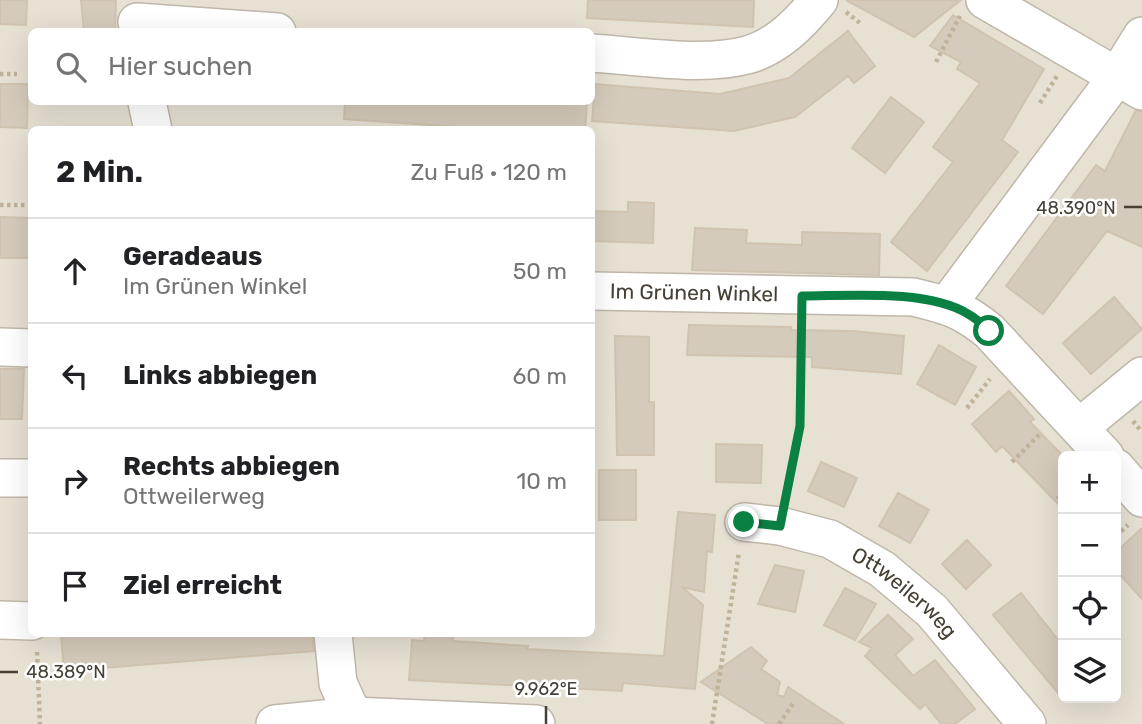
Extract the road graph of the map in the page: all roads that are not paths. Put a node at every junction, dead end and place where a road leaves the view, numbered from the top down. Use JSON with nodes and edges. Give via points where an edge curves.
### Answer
{"nodes":[{"id":1,"x":819,"y":0,"type":"edge"},
{"id":2,"x":974,"y":6,"type":"edge"},
{"id":3,"x":138,"y":18,"type":"edge"},
{"id":4,"x":237,"y":28,"type":"edge"},
{"id":5,"x":1142,"y":36,"type":"edge"},
{"id":6,"x":595,"y":53,"type":"edge"},
{"id":7,"x":1129,"y":85,"type":"edge"},
{"id":8,"x":148,"y":105,"type":"edge"},
{"id":9,"x":152,"y":126,"type":"edge"},
{"id":10,"x":595,"y":291,"type":"edge"},
{"id":11,"x":947,"y":305,"type":"junction"},
{"id":12,"x":0,"y":347,"type":"edge"},
{"id":13,"x":28,"y":348,"type":"edge"},
{"id":14,"x":1142,"y":376,"type":"edge"},
{"id":15,"x":1072,"y":419,"type":"junction"},
{"id":16,"x":1101,"y":451,"type":"edge"},
{"id":17,"x":1121,"y":474,"type":"edge"},
{"id":18,"x":0,"y":478,"type":"edge"},
{"id":19,"x":28,"y":478,"type":"edge"},
{"id":20,"x":1142,"y":498,"type":"edge"},
{"id":21,"x":744,"y":522,"type":"road end"},
{"id":22,"x":0,"y":620,"type":"edge"},
{"id":23,"x":28,"y":632,"type":"edge"},
{"id":24,"x":332,"y":637,"type":"edge"},
{"id":25,"x":353,"y":720,"type":"edge"},
{"id":26,"x":275,"y":724,"type":"edge"},
{"id":27,"x":536,"y":724,"type":"edge"},
{"id":28,"x":1027,"y":724,"type":"edge"}],
"edges":[{"from":1,"to":6,"type":"street","via":[[799,24],[750,55],[715,61]]},
{"from":2,"to":7,"type":"street"},
{"from":3,"to":4,"type":"street"},
{"from":5,"to":7,"type":"street"},
{"from":7,"to":11,"type":"street"},
{"from":8,"to":9,"type":"street"},
{"from":10,"to":11,"type":"street","name":"Im Grünen Winkel","via":[[912,298]]},
{"from":11,"to":15,"type":"street","name":"Im Grünen Winkel","via":[[989,331]]},
{"from":12,"to":13,"type":"street"},
{"from":14,"to":15,"type":"street"},
{"from":15,"to":16,"type":"street","name":"Im Grünen Winkel"},
{"from":17,"to":20,"type":"street"},
{"from":18,"to":19,"type":"street"},
{"from":21,"to":28,"type":"street","name":"Ottweilerweg","via":[[830,539],[882,569],[932,611]]},
{"from":22,"to":23,"type":"street"},
{"from":24,"to":25,"type":"street","via":[[338,683]]},
{"from":25,"to":26,"type":"street"},
{"from":25,"to":27,"type":"street"}]}
